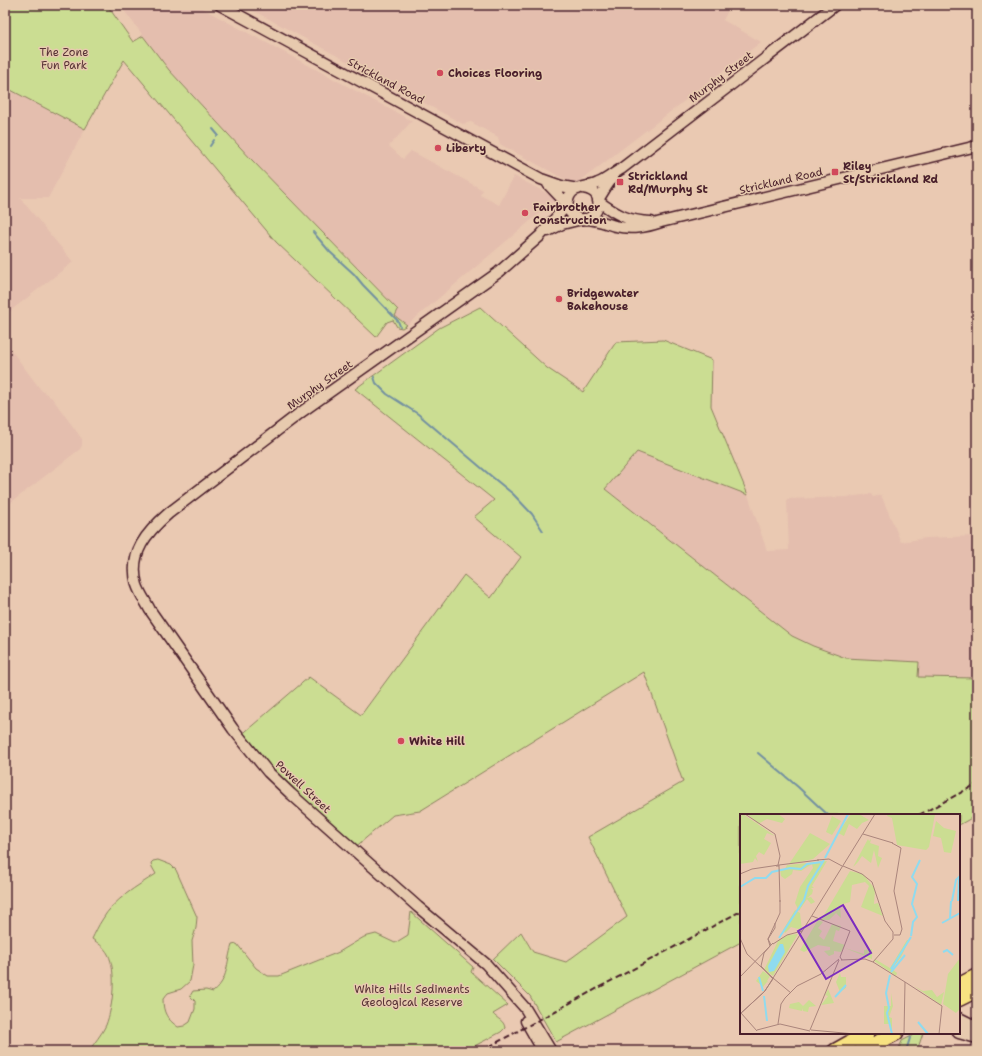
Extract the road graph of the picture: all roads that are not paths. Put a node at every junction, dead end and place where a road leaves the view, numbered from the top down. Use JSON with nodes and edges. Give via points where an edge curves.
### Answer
{"nodes":[{"id":1,"x":220,"y":5,"type":"edge"},
{"id":2,"x":835,"y":5,"type":"edge"},
{"id":3,"x":977,"y":146,"type":"edge"},
{"id":4,"x":622,"y":169,"type":"junction"},
{"id":5,"x":541,"y":179,"type":"junction"},
{"id":6,"x":581,"y":188,"type":"junction"},
{"id":7,"x":598,"y":201,"type":"junction"},
{"id":8,"x":567,"y":204,"type":"junction"},
{"id":9,"x":584,"y":219,"type":"junction"},
{"id":10,"x":661,"y":222,"type":"junction"},
{"id":11,"x":540,"y":236,"type":"junction"},
{"id":12,"x":135,"y":569,"type":"joint"},
{"id":13,"x":977,"y":976,"type":"edge"},
{"id":14,"x":503,"y":983,"type":"junction"},
{"id":15,"x":960,"y":984,"type":"edge"},
{"id":16,"x":977,"y":990,"type":"edge"},
{"id":17,"x":960,"y":998,"type":"edge"},
{"id":18,"x":960,"y":1020,"type":"edge"},
{"id":19,"x":977,"y":1028,"type":"edge"},
{"id":20,"x":960,"y":1032,"type":"edge"},
{"id":21,"x":865,"y":1034,"type":"edge"},
{"id":22,"x":894,"y":1034,"type":"edge"},
{"id":23,"x":977,"y":1037,"type":"edge"},
{"id":24,"x":543,"y":1051,"type":"edge"},
{"id":25,"x":551,"y":1051,"type":"edge"},
{"id":26,"x":835,"y":1051,"type":"edge"},
{"id":27,"x":862,"y":1051,"type":"edge"}],
"edges":[{"from":1,"to":5,"type":"street","name":"Strickland Road"},
{"from":2,"to":4,"type":"street","name":"Murphy Street"},
{"from":3,"to":10,"type":"street","name":"Strickland Road"},
{"from":4,"to":6,"type":"street","name":"Murphy Street","via":[[598,184]]},
{"from":4,"to":7,"type":"street","name":"Murphy Street","via":[[608,184]]},
{"from":5,"to":6,"type":"street","name":"Strickland Road","via":[[564,187]]},
{"from":5,"to":8,"type":"street","name":"Strickland Road"},
{"from":6,"to":7,"type":"street","via":[[593,191]]},
{"from":6,"to":8,"type":"street","via":[[570,194]]},
{"from":7,"to":9,"type":"street","via":[[595,213]]},
{"from":7,"to":10,"type":"street","name":"Strickland Road","via":[[623,217]]},
{"from":8,"to":9,"type":"street","via":[[572,214]]},
{"from":8,"to":11,"type":"street","name":"Murphy Street"},
{"from":9,"to":10,"type":"street","name":"Strickland Road","via":[[630,228],[642,228]]},
{"from":9,"to":11,"type":"street","name":"Murphy Street","via":[[562,224]]},
{"from":11,"to":12,"type":"street","name":"Murphy Street","via":[[488,281],[300,413],[169,513],[144,538]]},
{"from":12,"to":14,"type":"street","name":"Powell Street","via":[[137,584],[150,610],[239,737],[268,772]]},
{"from":13,"to":15,"type":"highway"},
{"from":14,"to":24,"type":"street","name":"Powell Street"},
{"from":14,"to":25,"type":"street","name":"Powell Street","via":[[525,1008]]},
{"from":16,"to":17,"type":"highway"},
{"from":18,"to":19,"type":"main road"},
{"from":20,"to":23,"type":"main road"},
{"from":21,"to":26,"type":"highway"},
{"from":22,"to":27,"type":"highway"}]}
